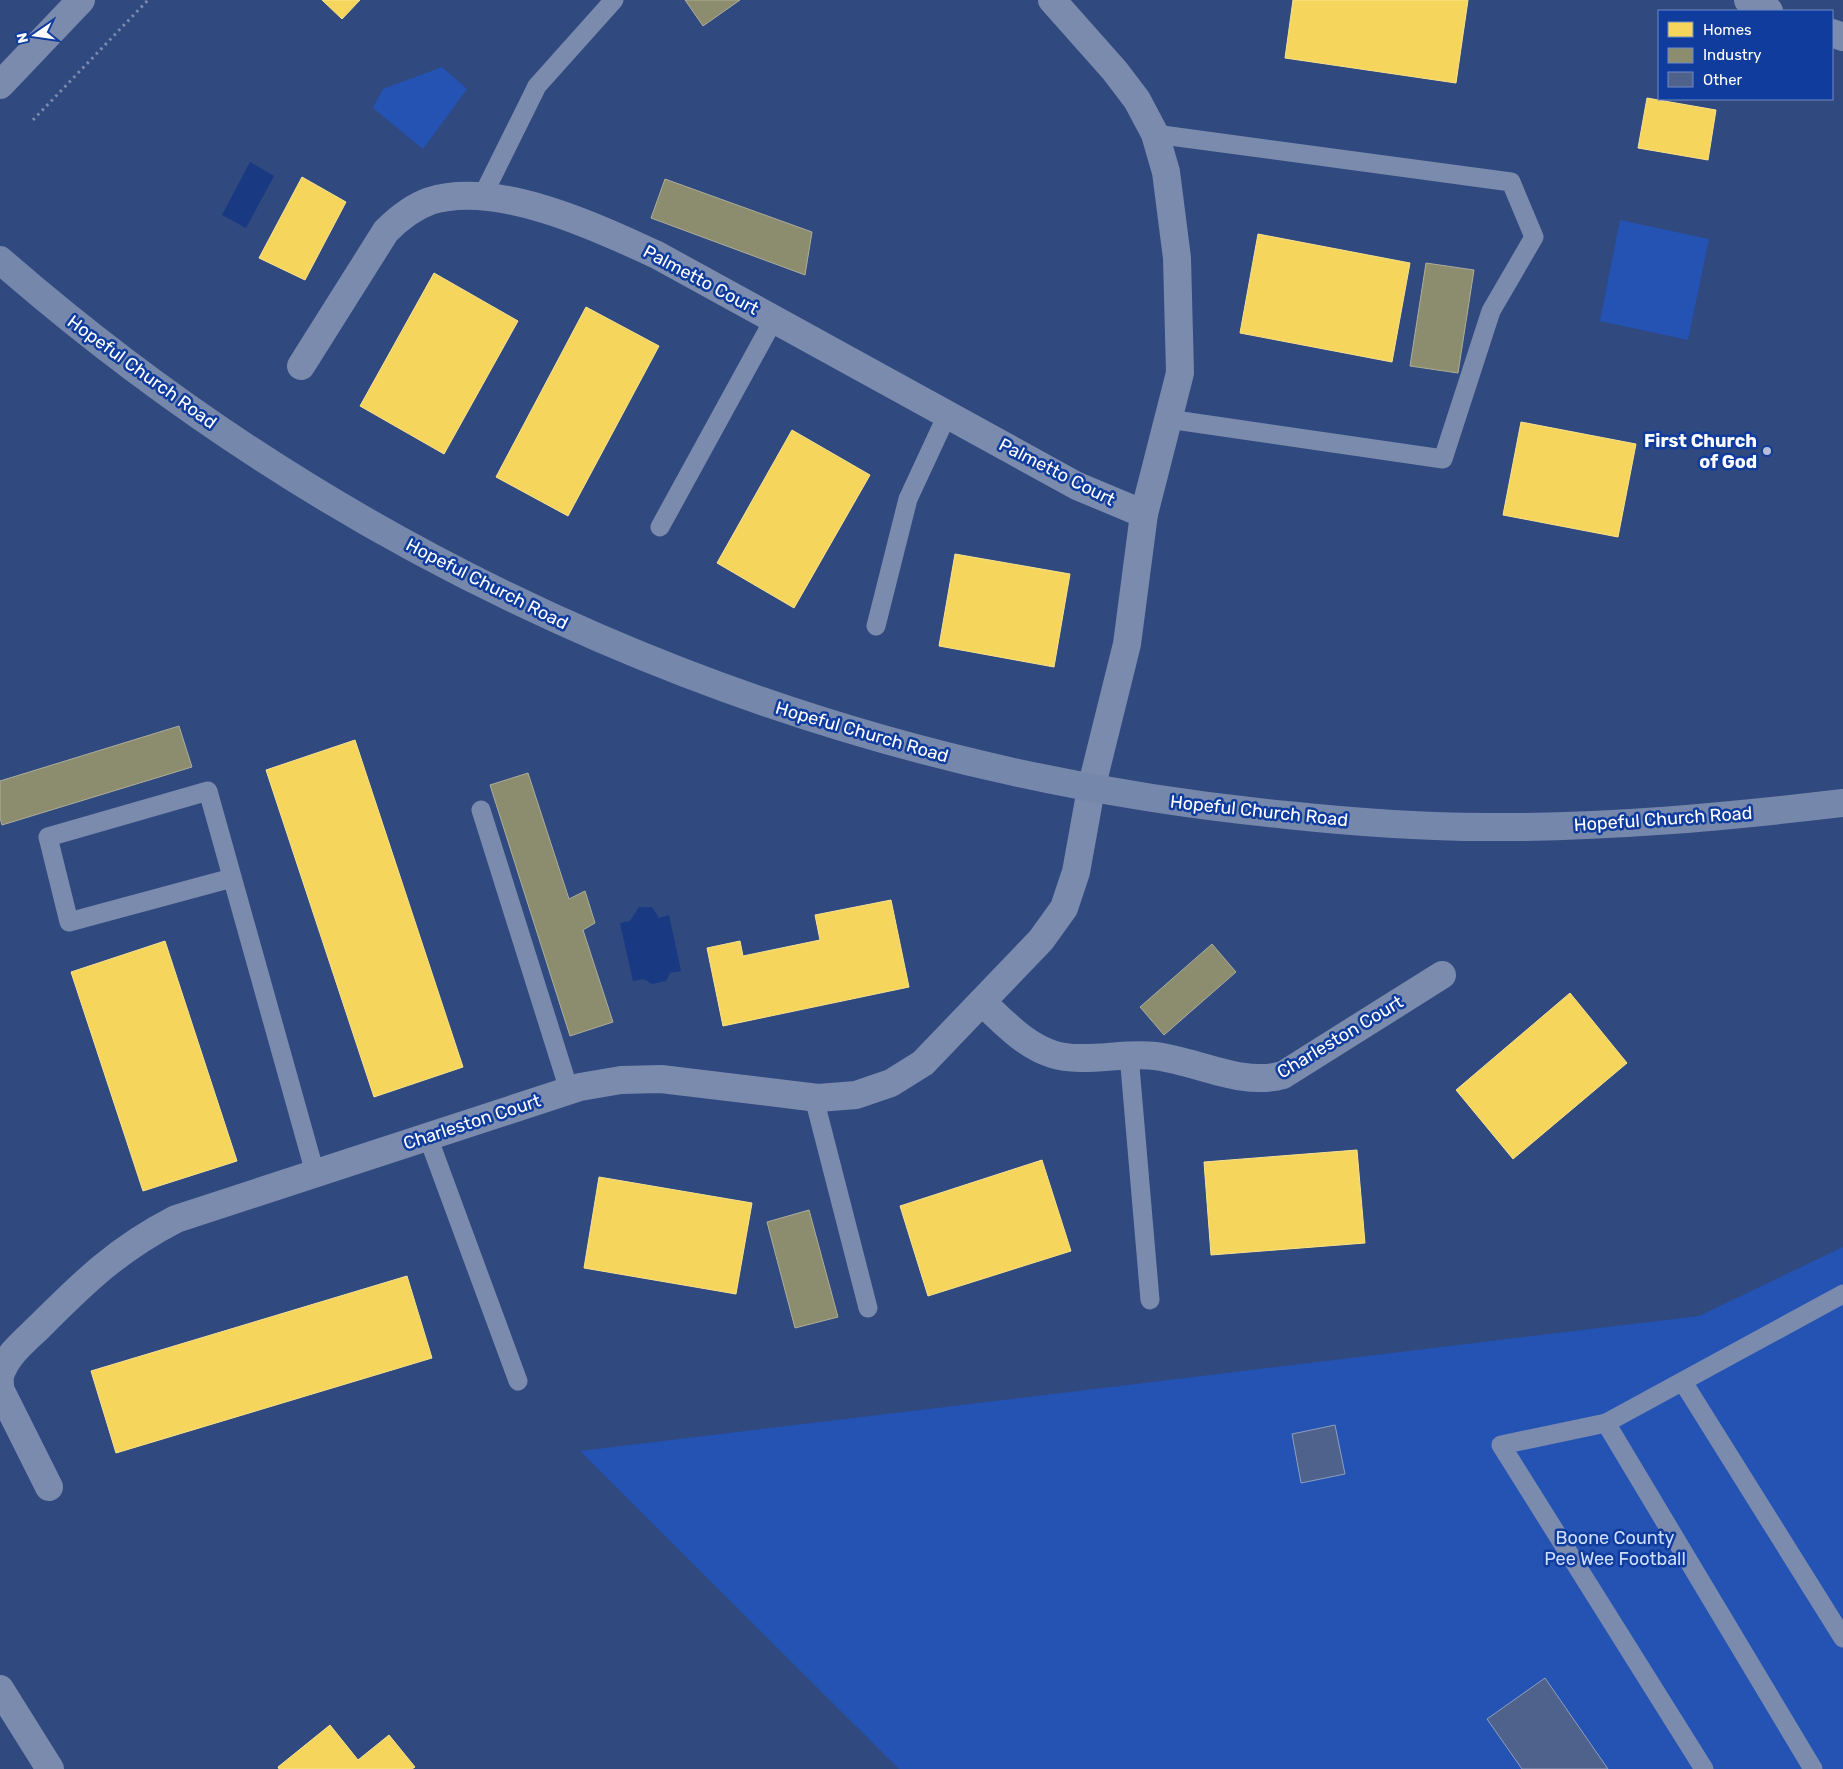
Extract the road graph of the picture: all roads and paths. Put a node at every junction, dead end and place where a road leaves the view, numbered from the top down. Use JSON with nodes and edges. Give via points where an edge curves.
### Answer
{"nodes":[{"id":1,"x":81,"y":0,"type":"edge"},
{"id":2,"x":148,"y":0,"type":"edge"},
{"id":3,"x":614,"y":0,"type":"edge"},
{"id":4,"x":1052,"y":0,"type":"edge"},
{"id":5,"x":1748,"y":0,"type":"edge"},
{"id":6,"x":1767,"y":10,"type":"edge"},
{"id":7,"x":0,"y":85,"type":"edge"},
{"id":8,"x":33,"y":120,"type":"dead end"},
{"id":9,"x":1155,"y":134,"type":"junction"},
{"id":10,"x":482,"y":197,"type":"junction"},
{"id":11,"x":0,"y":260,"type":"edge"},
{"id":12,"x":774,"y":319,"type":"junction"},
{"id":13,"x":301,"y":366,"type":"dead end"},
{"id":14,"x":947,"y":415,"type":"junction"},
{"id":15,"x":1168,"y":419,"type":"junction"},
{"id":16,"x":1144,"y":514,"type":"junction"},
{"id":17,"x":660,"y":527,"type":"dead end"},
{"id":18,"x":876,"y":626,"type":"dead end"},
{"id":19,"x":1091,"y":789,"type":"junction"},
{"id":20,"x":1843,"y":803,"type":"edge"},
{"id":21,"x":481,"y":810,"type":"dead end"},
{"id":22,"x":232,"y":878,"type":"junction"},
{"id":23,"x":1442,"y":975,"type":"dead end"},
{"id":24,"x":982,"y":1002,"type":"junction"},
{"id":25,"x":1129,"y":1054,"type":"junction"},
{"id":26,"x":569,"y":1090,"type":"junction"},
{"id":27,"x":814,"y":1098,"type":"junction"},
{"id":28,"x":428,"y":1137,"type":"junction"},
{"id":29,"x":315,"y":1174,"type":"junction"},
{"id":30,"x":1843,"y":1294,"type":"edge"},
{"id":31,"x":1150,"y":1300,"type":"dead end"},
{"id":32,"x":868,"y":1308,"type":"dead end"},
{"id":33,"x":0,"y":1376,"type":"edge"},
{"id":34,"x":518,"y":1381,"type":"dead end"},
{"id":35,"x":1682,"y":1382,"type":"junction"},
{"id":36,"x":0,"y":1384,"type":"edge"},
{"id":37,"x":1606,"y":1423,"type":"junction"},
{"id":38,"x":49,"y":1488,"type":"dead end"},
{"id":39,"x":1843,"y":1638,"type":"edge"},
{"id":40,"x":0,"y":1689,"type":"edge"},
{"id":41,"x":50,"y":1769,"type":"edge"},
{"id":42,"x":1704,"y":1769,"type":"edge"},
{"id":43,"x":1812,"y":1769,"type":"edge"}],
"edges":[{"from":1,"to":7,"type":"street"},
{"from":2,"to":8,"type":"path"},
{"from":3,"to":10,"type":"lane","via":[[537,86]]},
{"from":4,"to":9,"type":"street","via":[[1132,92]]},
{"from":5,"to":6,"type":"street"},
{"from":9,"to":15,"type":"street","via":[[1166,172],[1177,258],[1180,373]]},
{"from":9,"to":15,"type":"lane","via":[[1511,182],[1534,237],[1491,311],[1443,459]]},
{"from":10,"to":12,"type":"street","name":"Palmetto Court","via":[[509,200],[590,224],[657,254]]},
{"from":10,"to":13,"type":"street","name":"Palmetto Court","via":[[452,196],[430,201],[397,220],[386,231]]},
{"from":11,"to":19,"type":"main road","name":"Hopeful Church Road","via":[[49,303],[175,400],[308,488],[456,571],[592,636],[665,667],[778,708],[931,754]]},
{"from":12,"to":14,"type":"street","name":"Palmetto Court"},
{"from":12,"to":17,"type":"lane"},
{"from":14,"to":16,"type":"street","name":"Palmetto Court","via":[[1077,486]]},
{"from":14,"to":18,"type":"lane","via":[[908,499]]},
{"from":15,"to":16,"type":"street"},
{"from":16,"to":19,"type":"street","via":[[1126,644]]},
{"from":19,"to":20,"type":"main road","name":"Hopeful Church Road","via":[[1224,809],[1364,823],[1484,827],[1604,825],[1723,817]]},
{"from":19,"to":24,"type":"street","name":"Charleston Court","via":[[1076,872],[1064,908],[1041,940]]},
{"from":21,"to":26,"type":"lane"},
{"from":22,"to":22,"type":"lane","via":[[208,791],[48,837],[69,922]]},
{"from":22,"to":29,"type":"lane"},
{"from":23,"to":25,"type":"street","name":"Charleston Court","via":[[1283,1075],[1252,1078],[1157,1056]]},
{"from":24,"to":25,"type":"street","name":"Charleston Court","via":[[1023,1040],[1053,1054],[1076,1058]]},
{"from":24,"to":27,"type":"street","name":"Charleston Court","via":[[923,1063],[891,1083],[856,1095]]},
{"from":25,"to":31,"type":"lane"},
{"from":26,"to":27,"type":"street","name":"Charleston Court","via":[[620,1080],[661,1079]]},
{"from":26,"to":28,"type":"street","name":"Charleston Court"},
{"from":27,"to":32,"type":"lane"},
{"from":28,"to":29,"type":"street","name":"Charleston Court"},
{"from":28,"to":34,"type":"lane"},
{"from":29,"to":33,"type":"street","name":"Charleston Court","via":[[176,1219],[142,1237],[110,1259],[80,1286],[10,1356]]},
{"from":30,"to":35,"type":"lane"},
{"from":35,"to":37,"type":"lane"},
{"from":35,"to":39,"type":"lane"},
{"from":36,"to":38,"type":"street"},
{"from":37,"to":42,"type":"lane","via":[[1501,1445]]},
{"from":37,"to":43,"type":"lane"},
{"from":40,"to":41,"type":"street"}]}
